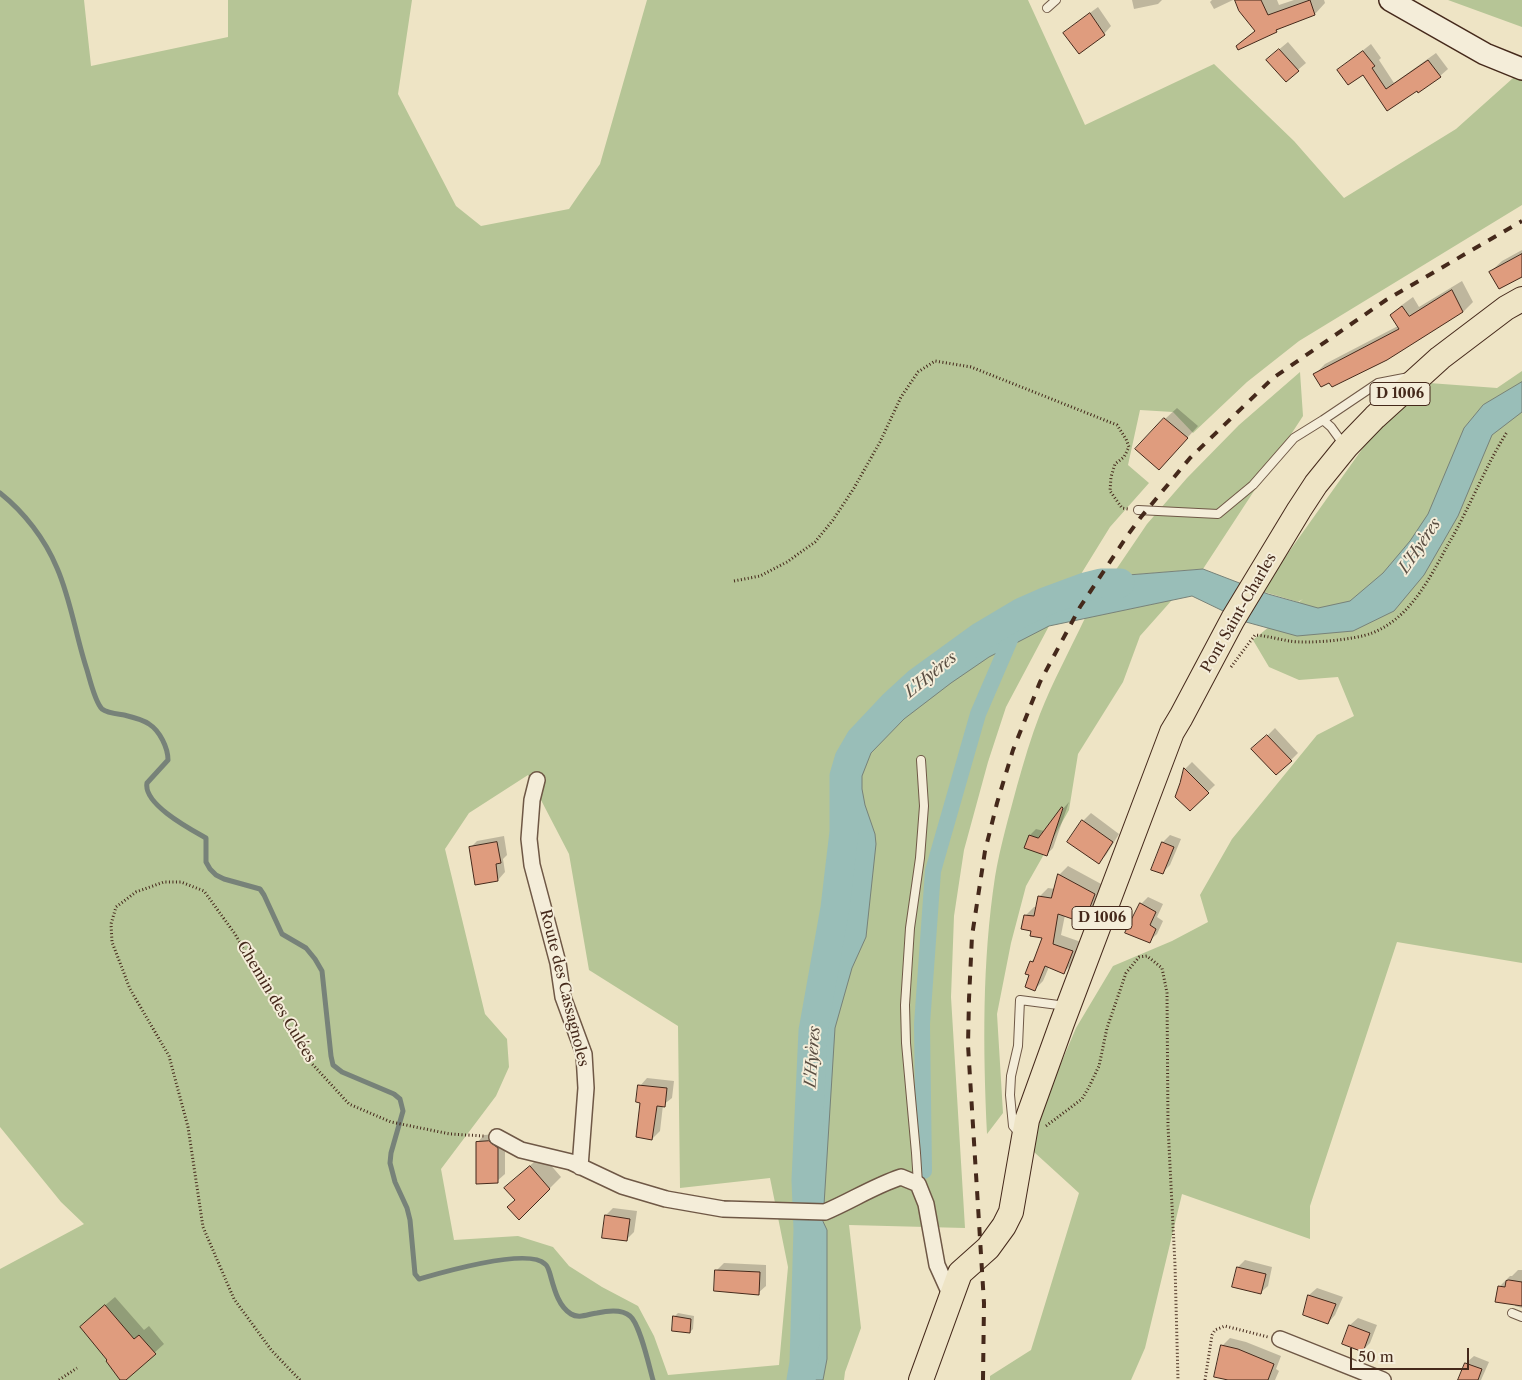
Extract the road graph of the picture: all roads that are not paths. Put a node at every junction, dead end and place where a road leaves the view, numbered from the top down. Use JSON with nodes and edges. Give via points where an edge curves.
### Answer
{"nodes":[{"id":1,"x":1056,"y":0,"type":"edge"},
{"id":2,"x":1390,"y":0,"type":"edge"},
{"id":3,"x":1047,"y":8,"type":"dead end"},
{"id":4,"x":1522,"y":69,"type":"edge"},
{"id":5,"x":1522,"y":299,"type":"edge"},
{"id":6,"x":1422,"y":374,"type":"junction"},
{"id":7,"x":1323,"y":420,"type":"junction"},
{"id":8,"x":1346,"y":446,"type":"junction"},
{"id":9,"x":1138,"y":510,"type":"road end"},
{"id":10,"x":921,"y":760,"type":"dead end"},
{"id":11,"x":537,"y":780,"type":"dead end"},
{"id":12,"x":1068,"y":1007,"type":"junction"},
{"id":13,"x":1026,"y":1130,"type":"junction"},
{"id":14,"x":497,"y":1137,"type":"road end"},
{"id":15,"x":580,"y":1167,"type":"junction"},
{"id":16,"x":918,"y":1184,"type":"junction"},
{"id":17,"x":951,"y":1296,"type":"junction"},
{"id":18,"x":1512,"y":1313,"type":"dead end"},
{"id":19,"x":1522,"y":1318,"type":"edge"},
{"id":20,"x":1280,"y":1339,"type":"road end"},
{"id":21,"x":922,"y":1380,"type":"edge"},
{"id":22,"x":1383,"y":1380,"type":"edge"}],
"edges":[{"from":1,"to":3,"type":"lane"},
{"from":2,"to":4,"type":"street","via":[[1485,54]]},
{"from":5,"to":6,"type":"main road","number":"D 1006","via":[[1472,332]]},
{"from":6,"to":7,"type":"lane","via":[[1378,383]]},
{"from":6,"to":8,"type":"main road","number":"D 1006"},
{"from":7,"to":8,"type":"lane"},
{"from":7,"to":9,"type":"lane","via":[[1294,438],[1253,484],[1218,514]]},
{"from":8,"to":12,"type":"main road","name":"Pont Saint-Charles","number":"D 1006","via":[[1299,510],[1233,619],[1172,732]]},
{"from":10,"to":16,"type":"lane","via":[[924,806],[905,1006]]},
{"from":11,"to":15,"type":"street","name":"Route des Cassagnoles","via":[[529,839],[532,865],[558,963],[563,997],[584,1054],[586,1088]]},
{"from":12,"to":13,"type":"main road","number":"D 1006"},
{"from":12,"to":13,"type":"lane","via":[[1020,1000],[1018,1046],[1010,1094],[1012,1126]]},
{"from":13,"to":17,"type":"main road","number":"D 1006","via":[[1011,1212],[988,1248],[960,1273]]},
{"from":14,"to":15,"type":"street","via":[[520,1150]]},
{"from":15,"to":16,"type":"street","via":[[622,1186],[722,1210],[825,1212],[879,1184],[901,1177]]},
{"from":16,"to":17,"type":"street","via":[[926,1204],[937,1265]]},
{"from":17,"to":21,"type":"main road","number":"D 1006"},
{"from":18,"to":19,"type":"lane"},
{"from":20,"to":22,"type":"street"}]}
